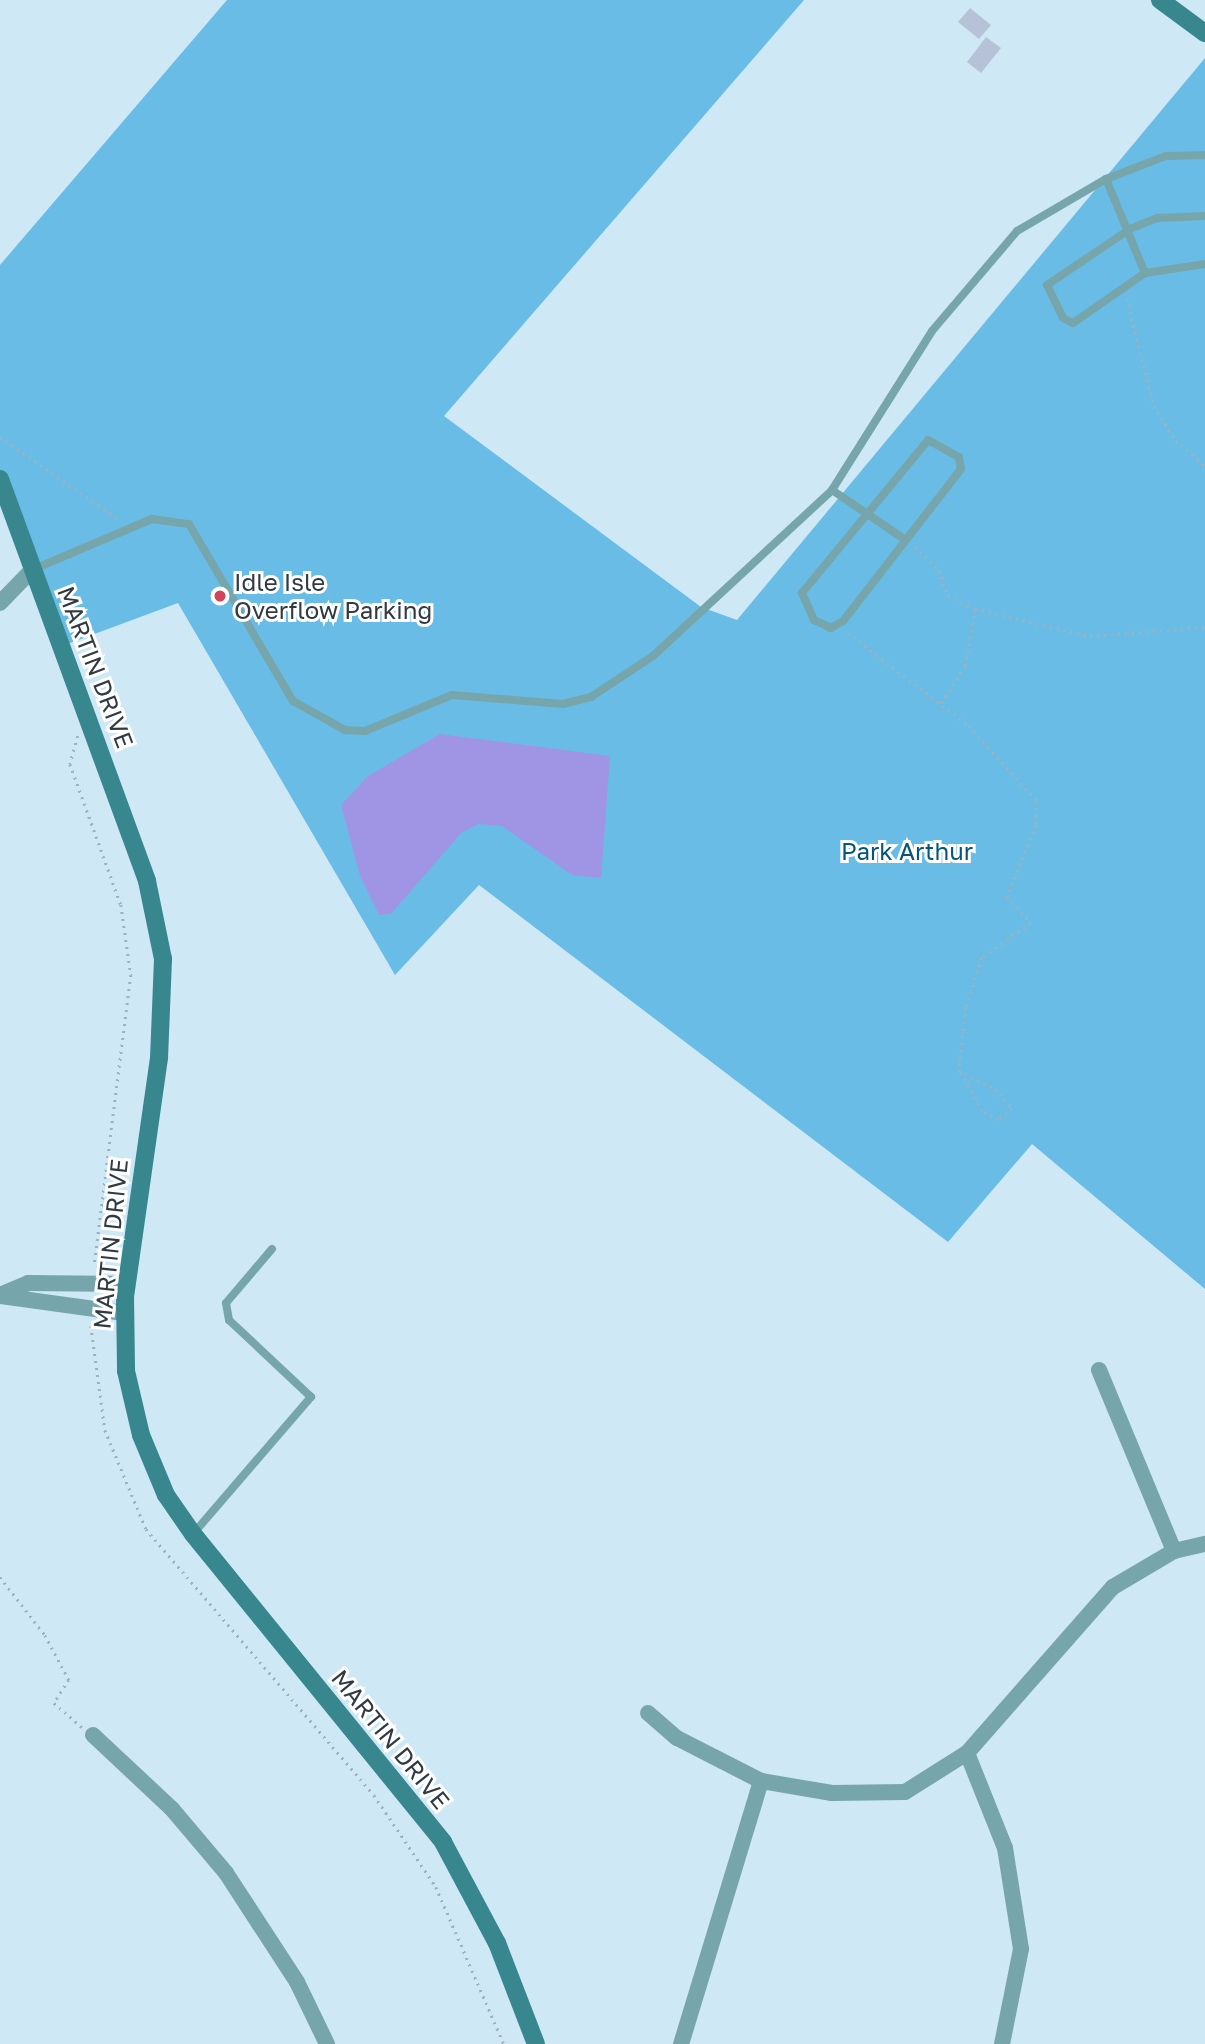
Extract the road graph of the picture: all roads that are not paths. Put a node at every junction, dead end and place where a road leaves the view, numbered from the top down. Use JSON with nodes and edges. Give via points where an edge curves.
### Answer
{"nodes":[{"id":1,"x":1160,"y":0,"type":"edge"},
{"id":2,"x":1205,"y":33,"type":"edge"},
{"id":3,"x":1205,"y":155,"type":"edge"},
{"id":4,"x":1106,"y":179,"type":"junction"},
{"id":5,"x":1205,"y":216,"type":"edge"},
{"id":6,"x":1130,"y":229,"type":"junction"},
{"id":7,"x":1205,"y":264,"type":"edge"},
{"id":8,"x":1145,"y":273,"type":"junction"},
{"id":9,"x":0,"y":479,"type":"edge"},
{"id":10,"x":832,"y":490,"type":"junction"},
{"id":11,"x":868,"y":511,"type":"junction"},
{"id":12,"x":904,"y":539,"type":"junction"},
{"id":13,"x":33,"y":569,"type":"junction"},
{"id":14,"x":0,"y":603,"type":"edge"},
{"id":15,"x":272,"y":1249,"type":"dead end"},
{"id":16,"x":126,"y":1284,"type":"junction"},
{"id":17,"x":0,"y":1296,"type":"edge"},
{"id":18,"x":124,"y":1313,"type":"junction"},
{"id":19,"x":1099,"y":1370,"type":"dead end"},
{"id":20,"x":192,"y":1534,"type":"junction"},
{"id":21,"x":1205,"y":1544,"type":"edge"},
{"id":22,"x":1174,"y":1551,"type":"junction"},
{"id":23,"x":648,"y":1713,"type":"dead end"},
{"id":24,"x":93,"y":1735,"type":"road end"},
{"id":25,"x":967,"y":1753,"type":"junction"},
{"id":26,"x":761,"y":1781,"type":"junction"},
{"id":27,"x":327,"y":2044,"type":"edge"},
{"id":28,"x":536,"y":2044,"type":"edge"},
{"id":29,"x":681,"y":2044,"type":"edge"},
{"id":30,"x":1002,"y":2044,"type":"edge"}],
"edges":[{"from":1,"to":2,"type":"street"},
{"from":3,"to":4,"type":"lane","via":[[1166,156]]},
{"from":4,"to":6,"type":"lane"},
{"from":4,"to":10,"type":"lane","via":[[1017,231],[972,278]]},
{"from":5,"to":6,"type":"lane","via":[[1157,218]]},
{"from":6,"to":8,"type":"lane"},
{"from":6,"to":8,"type":"lane","via":[[1047,285],[1063,318],[1073,323]]},
{"from":7,"to":8,"type":"lane"},
{"from":9,"to":13,"type":"street","name":"MARTIN DRIVE"},
{"from":10,"to":11,"type":"lane"},
{"from":10,"to":13,"type":"lane","via":[[653,656],[591,697],[563,704],[452,695],[366,731],[345,730],[301,712],[189,524],[168,517],[128,527]]},
{"from":11,"to":12,"type":"lane"},
{"from":11,"to":12,"type":"lane","via":[[928,440],[950,449],[961,469]]},
{"from":11,"to":12,"type":"lane","via":[[802,593],[814,620],[831,628],[843,621]]},
{"from":13,"to":14,"type":"street"},
{"from":13,"to":16,"type":"street","name":"MARTIN DRIVE","via":[[147,881],[163,959],[159,1058]]},
{"from":15,"to":20,"type":"lane","via":[[226,1303],[229,1320],[311,1397]]},
{"from":16,"to":17,"type":"street","via":[[27,1283]]},
{"from":16,"to":18,"type":"street","name":"MARTIN DRIVE"},
{"from":17,"to":18,"type":"street"},
{"from":18,"to":20,"type":"street","name":"MARTIN DRIVE","via":[[126,1371],[141,1435],[166,1495]]},
{"from":19,"to":22,"type":"street"},
{"from":20,"to":28,"type":"street","name":"MARTIN DRIVE","via":[[443,1842],[497,1943]]},
{"from":21,"to":22,"type":"street"},
{"from":22,"to":25,"type":"street","via":[[1113,1587],[1054,1647]]},
{"from":23,"to":26,"type":"street","via":[[677,1738]]},
{"from":24,"to":27,"type":"street","via":[[172,1809],[226,1873],[296,1982]]},
{"from":25,"to":26,"type":"street","via":[[905,1792],[832,1793]]},
{"from":25,"to":30,"type":"street","via":[[1005,1847],[1021,1949]]},
{"from":26,"to":29,"type":"street"}]}
